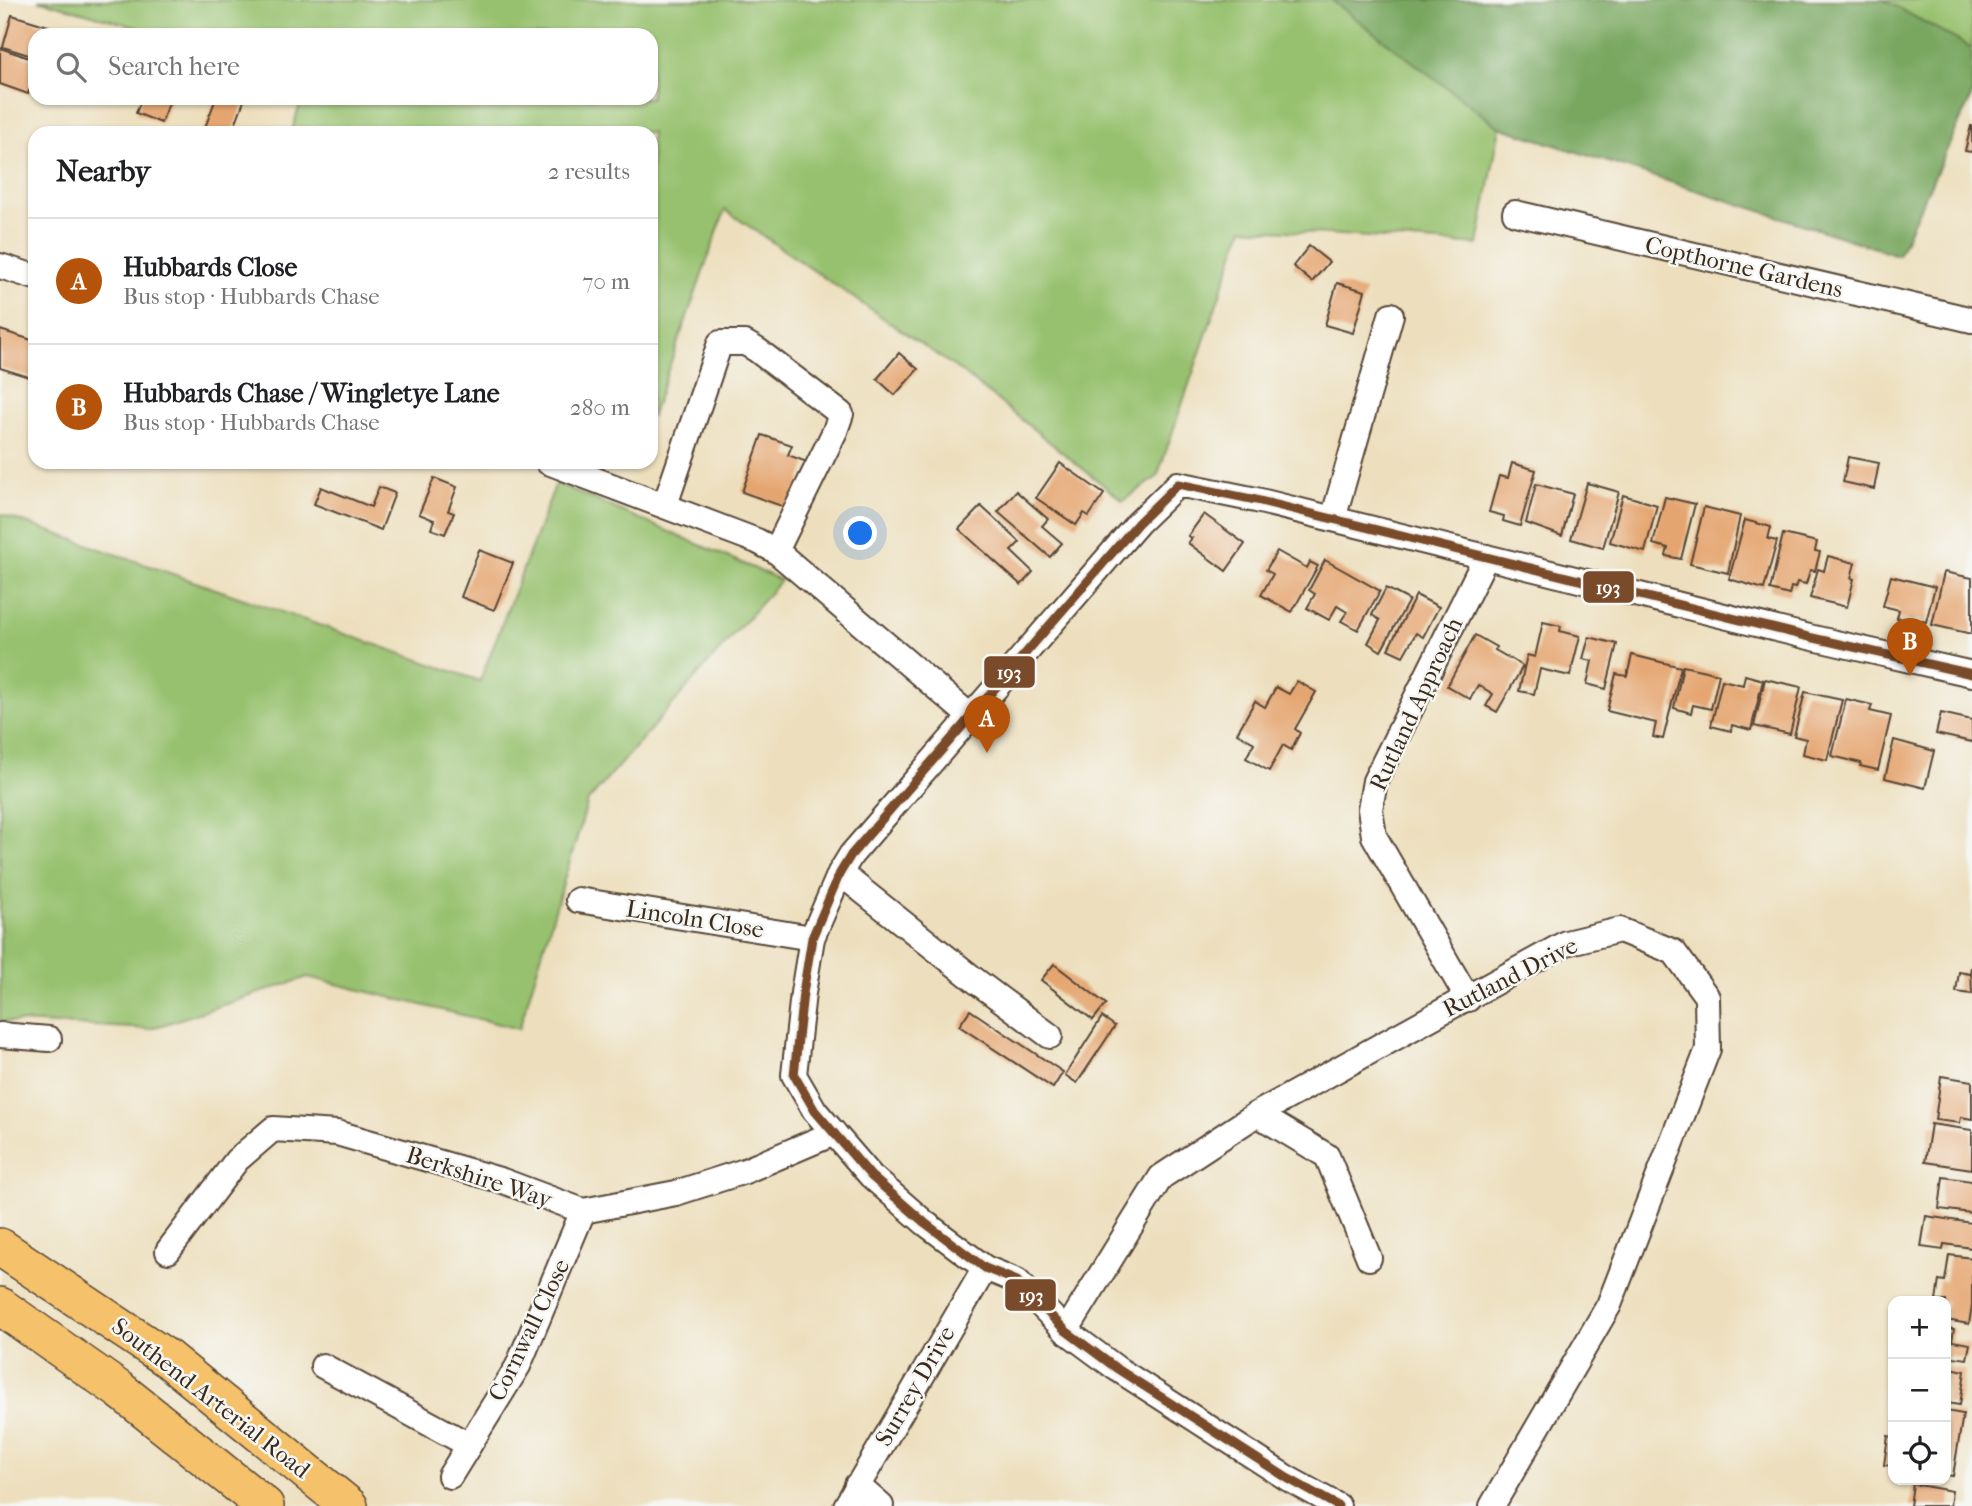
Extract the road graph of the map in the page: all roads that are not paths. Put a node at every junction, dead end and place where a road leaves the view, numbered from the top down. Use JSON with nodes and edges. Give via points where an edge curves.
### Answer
{"nodes":[{"id":1,"x":1515,"y":213,"type":"dead end"},
{"id":2,"x":0,"y":266,"type":"edge"},
{"id":3,"x":28,"y":275,"type":"edge"},
{"id":4,"x":1391,"y":315,"type":"dead end"},
{"id":5,"x":1972,"y":320,"type":"edge"},
{"id":6,"x":567,"y":469,"type":"edge"},
{"id":7,"x":665,"y":505,"type":"junction"},
{"id":8,"x":1334,"y":519,"type":"junction"},
{"id":9,"x":766,"y":546,"type":"junction"},
{"id":10,"x":1486,"y":557,"type":"junction"},
{"id":11,"x":1972,"y":674,"type":"edge"},
{"id":12,"x":971,"y":718,"type":"junction"},
{"id":13,"x":840,"y":873,"type":"junction"},
{"id":14,"x":578,"y":900,"type":"dead end"},
{"id":15,"x":812,"y":938,"type":"junction"},
{"id":16,"x":1468,"y":999,"type":"junction"},
{"id":17,"x":0,"y":1035,"type":"edge"},
{"id":18,"x":1050,"y":1036,"type":"dead end"},
{"id":19,"x":49,"y":1039,"type":"dead end"},
{"id":20,"x":1257,"y":1114,"type":"junction"},
{"id":21,"x":834,"y":1133,"type":"junction"},
{"id":22,"x":583,"y":1211,"type":"junction"},
{"id":23,"x":0,"y":1247,"type":"edge"},
{"id":24,"x":168,"y":1251,"type":"dead end"},
{"id":25,"x":1369,"y":1258,"type":"dead end"},
{"id":26,"x":985,"y":1268,"type":"junction"},
{"id":27,"x":0,"y":1306,"type":"edge"},
{"id":28,"x":1066,"y":1331,"type":"junction"},
{"id":29,"x":323,"y":1367,"type":"dead end"},
{"id":30,"x":469,"y":1445,"type":"junction"},
{"id":31,"x":450,"y":1476,"type":"dead end"},
{"id":32,"x":851,"y":1496,"type":"edge"},
{"id":33,"x":265,"y":1506,"type":"edge"},
{"id":34,"x":349,"y":1506,"type":"edge"},
{"id":35,"x":881,"y":1506,"type":"edge"},
{"id":36,"x":1339,"y":1506,"type":"edge"},
{"id":37,"x":1492,"y":1506,"type":"edge"}],
"edges":[{"from":1,"to":5,"type":"street","name":"Copthorne Gardens"},
{"from":2,"to":3,"type":"street"},
{"from":4,"to":8,"type":"street"},
{"from":6,"to":7,"type":"street"},
{"from":7,"to":9,"type":"street"},
{"from":7,"to":9,"type":"street","via":[[720,343],[745,343],[841,414]]},
{"from":8,"to":10,"type":"street"},
{"from":8,"to":12,"type":"street","via":[[1178,484],[1138,523]]},
{"from":9,"to":12,"type":"street"},
{"from":10,"to":11,"type":"street"},
{"from":10,"to":16,"type":"street","name":"Rutland Approach","via":[[1375,781],[1370,809],[1374,836]]},
{"from":12,"to":13,"type":"street","via":[[888,810]]},
{"from":13,"to":15,"type":"street"},
{"from":13,"to":18,"type":"street"},
{"from":14,"to":15,"type":"street","name":"Lincoln Close"},
{"from":15,"to":21,"type":"street","via":[[794,1075]]},
{"from":16,"to":20,"type":"street","name":"Rutland Drive"},
{"from":16,"to":37,"type":"street","name":"Rutland Drive","via":[[1566,943],[1620,930],[1674,952],[1707,997],[1708,1049],[1609,1305]]},
{"from":17,"to":19,"type":"street"},
{"from":20,"to":25,"type":"street","via":[[1327,1156]]},
{"from":20,"to":28,"type":"street","name":"Rutland Drive","via":[[1161,1177]]},
{"from":21,"to":22,"type":"street","name":"Berkshire Way","via":[[745,1171],[676,1193]]},
{"from":21,"to":26,"type":"street","via":[[871,1176]]},
{"from":22,"to":24,"type":"street","name":"Berkshire Way","via":[[503,1181],[337,1133],[273,1129],[237,1160]]},
{"from":22,"to":30,"type":"street","name":"Cornwall Close","via":[[517,1366]]},
{"from":23,"to":34,"type":"highway","name":"Southend Arterial Road","via":[[168,1359]]},
{"from":26,"to":28,"type":"street","via":[[1017,1281]]},
{"from":26,"to":32,"type":"street","name":"Surrey Drive"},
{"from":27,"to":33,"type":"highway","name":"Southend Arterial Road","via":[[121,1391]]},
{"from":28,"to":36,"type":"street","via":[[1287,1478]]},
{"from":29,"to":30,"type":"street"},
{"from":30,"to":31,"type":"street","name":"Cornwall Close"},
{"from":32,"to":35,"type":"street"}]}
